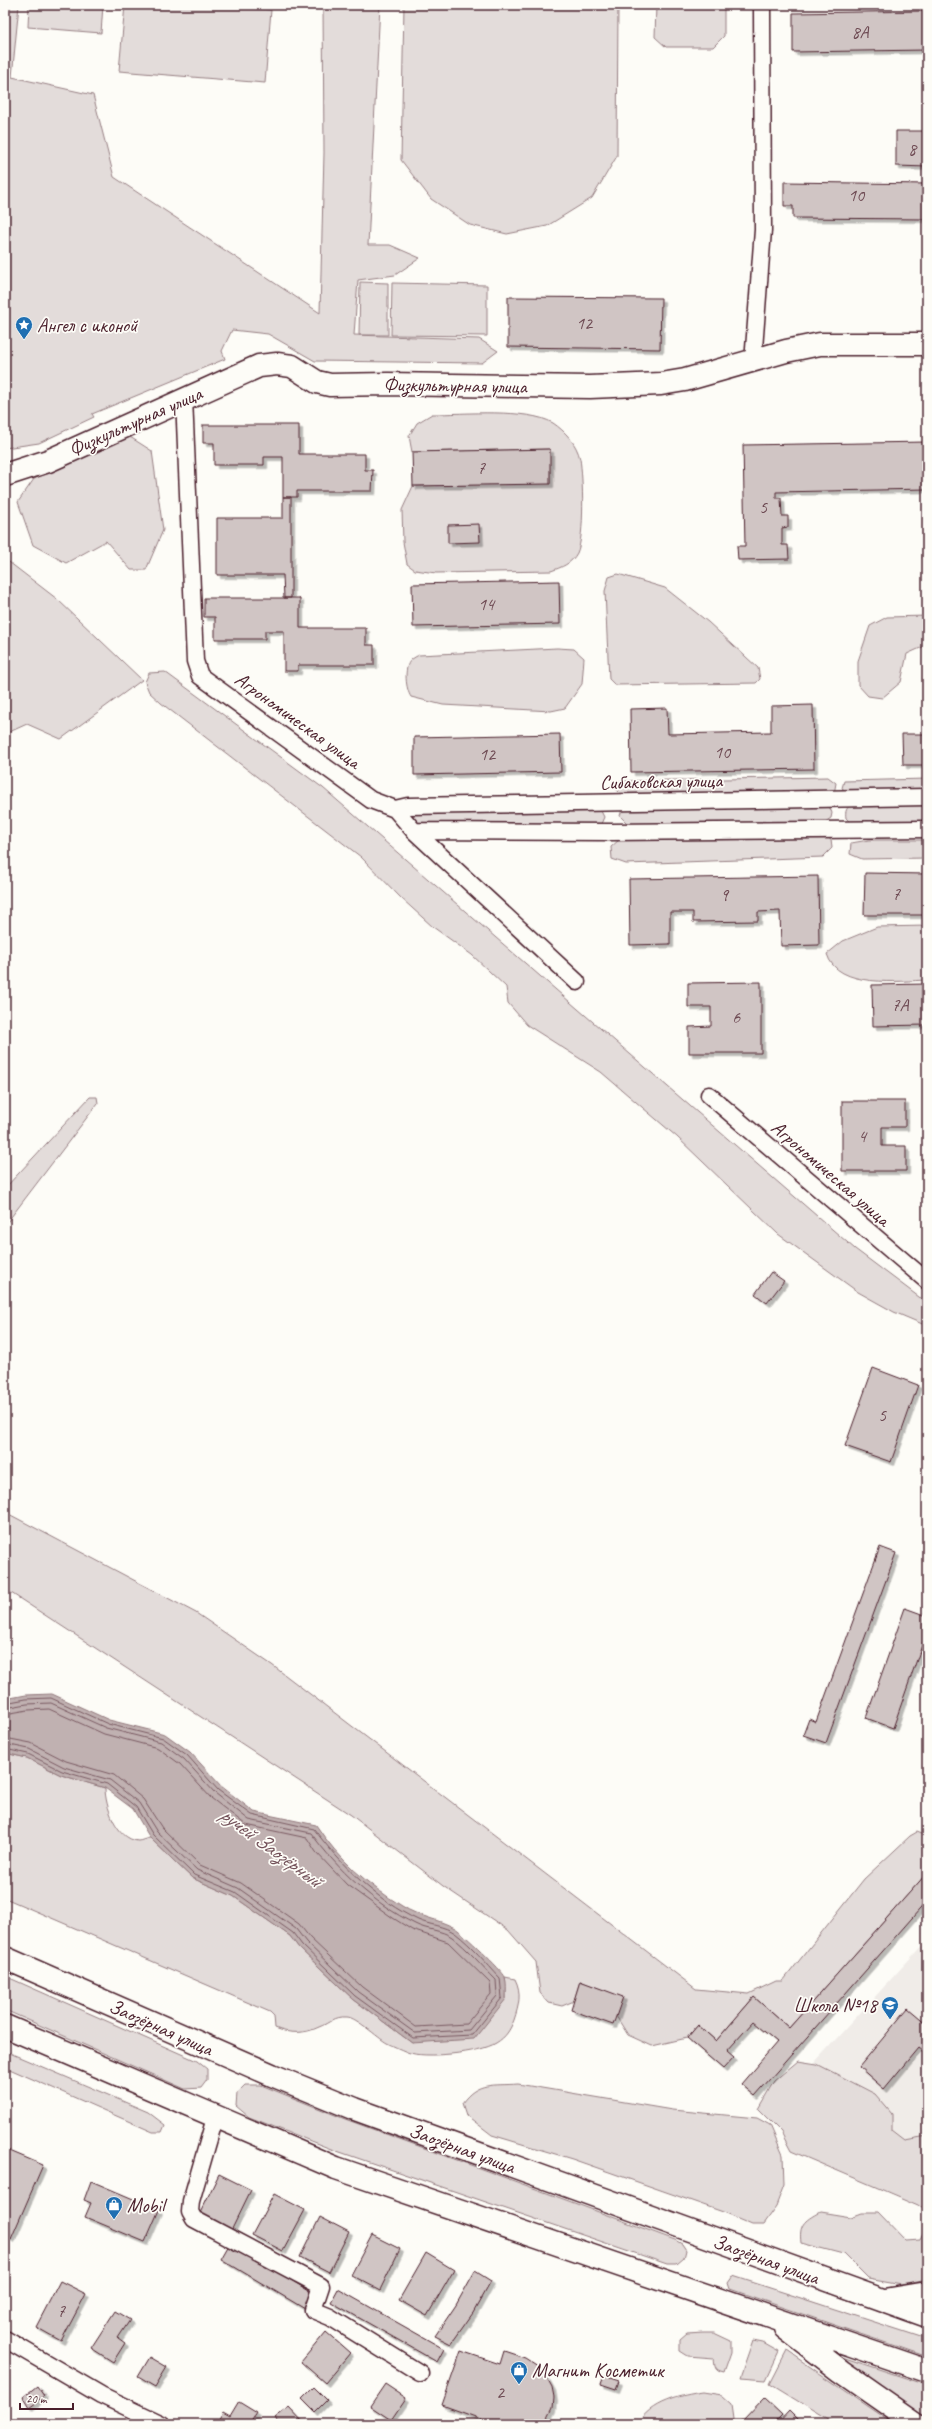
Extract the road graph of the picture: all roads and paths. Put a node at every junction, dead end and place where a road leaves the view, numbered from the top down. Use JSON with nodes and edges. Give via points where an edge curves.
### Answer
{"nodes":[{"id":1,"x":762,"y":5,"type":"edge"},
{"id":2,"x":927,"y":344,"type":"edge"},
{"id":3,"x":753,"y":362,"type":"junction"},
{"id":4,"x":184,"y":398,"type":"junction"},
{"id":5,"x":5,"y":475,"type":"edge"},
{"id":6,"x":927,"y":798,"type":"edge"},
{"id":7,"x":395,"y":809,"type":"junction"},
{"id":8,"x":927,"y":829,"type":"edge"},
{"id":9,"x":414,"y":831,"type":"junction"},
{"id":10,"x":577,"y":982,"type":"dead end"},
{"id":11,"x":709,"y":1095,"type":"dead end"},
{"id":12,"x":927,"y":1281,"type":"edge"},
{"id":13,"x":5,"y":1958,"type":"edge"},
{"id":14,"x":5,"y":2026,"type":"edge"},
{"id":15,"x":215,"y":2118,"type":"junction"},
{"id":16,"x":927,"y":2293,"type":"edge"},
{"id":17,"x":880,"y":2300,"type":"junction"},
{"id":18,"x":770,"y":2316,"type":"junction"},
{"id":19,"x":927,"y":2316,"type":"edge"},
{"id":20,"x":5,"y":2339,"type":"edge"},
{"id":21,"x":927,"y":2370,"type":"edge"},
{"id":22,"x":420,"y":2373,"type":"dead end"},
{"id":23,"x":162,"y":2424,"type":"edge"},
{"id":24,"x":917,"y":2424,"type":"edge"}],
"edges":[{"from":1,"to":3,"type":"street","via":[[763,230]]},
{"from":2,"to":3,"type":"main road","name":"Физкультурная улица","via":[[820,344],[786,351]]},
{"from":3,"to":4,"type":"main road","name":"Физкультурная улица","via":[[661,384],[590,387],[330,385],[317,382],[292,366],[277,364],[260,366]]},
{"from":4,"to":5,"type":"main road","name":"Физкультурная улица","via":[[21,472]]},
{"from":4,"to":7,"type":"street","name":"Агрономическая улица","via":[[195,661],[200,676],[371,800]]},
{"from":6,"to":7,"type":"street","name":"Сибаковская улица","via":[[408,806]]},
{"from":7,"to":9,"type":"street","name":"Агрономическая улица"},
{"from":8,"to":9,"type":"street"},
{"from":9,"to":10,"type":"street","name":"Агрономическая улица"},
{"from":11,"to":12,"type":"street","name":"Агрономическая улица"},
{"from":13,"to":17,"type":"main road","name":"Заозёрная улица","via":[[355,2109]]},
{"from":14,"to":15,"type":"main road"},
{"from":15,"to":18,"type":"main road","via":[[336,2168]]},
{"from":15,"to":22,"type":"street","via":[[191,2201],[190,2212],[194,2219],[322,2286],[313,2310],[330,2317]]},
{"from":16,"to":17,"type":"main road"},
{"from":17,"to":19,"type":"main road","name":"Заозёрная улица"},
{"from":18,"to":21,"type":"main road"},
{"from":18,"to":24,"type":"main road","via":[[841,2371]]},
{"from":20,"to":23,"type":"street","via":[[101,2395]]}]}
